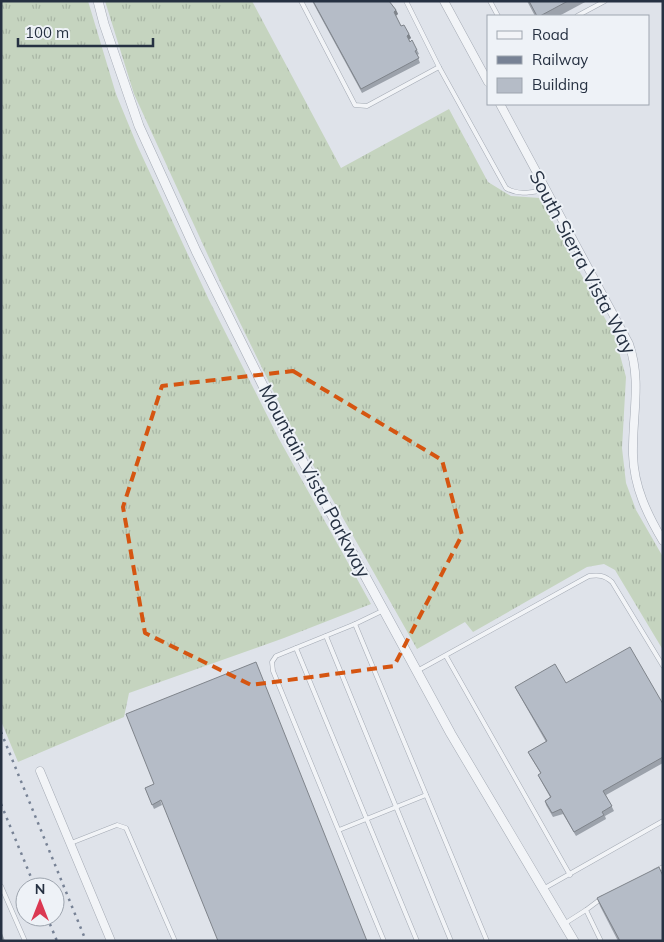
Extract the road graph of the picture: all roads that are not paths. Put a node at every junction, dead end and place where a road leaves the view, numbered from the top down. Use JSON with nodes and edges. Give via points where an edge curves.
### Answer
{"nodes":[{"id":1,"x":98,"y":1,"type":"edge"},
{"id":2,"x":301,"y":1,"type":"edge"},
{"id":3,"x":444,"y":1,"type":"edge"},
{"id":4,"x":490,"y":1,"type":"edge"},
{"id":5,"x":605,"y":1,"type":"edge"},
{"id":6,"x":407,"y":2,"type":"edge"},
{"id":7,"x":497,"y":15,"type":"edge"},
{"id":8,"x":579,"y":15,"type":"edge"},
{"id":9,"x":439,"y":67,"type":"junction"},
{"id":10,"x":485,"y":70,"type":"edge"},
{"id":11,"x":501,"y":105,"type":"edge"},
{"id":12,"x":546,"y":190,"type":"junction"},
{"id":13,"x":663,"y":541,"type":"edge"},
{"id":14,"x":384,"y":610,"type":"junction"},
{"id":15,"x":355,"y":624,"type":"junction"},
{"id":16,"x":326,"y":636,"type":"junction"},
{"id":17,"x":296,"y":648,"type":"junction"},
{"id":18,"x":446,"y":656,"type":"junction"},
{"id":19,"x":663,"y":666,"type":"edge"},
{"id":20,"x":417,"y":671,"type":"junction"},
{"id":21,"x":40,"y":771,"type":"dead end"},
{"id":22,"x":426,"y":796,"type":"junction"},
{"id":23,"x":397,"y":807,"type":"junction"},
{"id":24,"x":368,"y":818,"type":"junction"},
{"id":25,"x":663,"y":821,"type":"edge"},
{"id":26,"x":338,"y":830,"type":"junction"},
{"id":27,"x":70,"y":844,"type":"junction"},
{"id":28,"x":663,"y":867,"type":"edge"},
{"id":29,"x":650,"y":873,"type":"edge"},
{"id":30,"x":570,"y":875,"type":"junction"},
{"id":31,"x":1,"y":886,"type":"edge"},
{"id":32,"x":544,"y":889,"type":"junction"},
{"id":33,"x":607,"y":896,"type":"edge"},
{"id":34,"x":586,"y":910,"type":"junction"},
{"id":35,"x":564,"y":924,"type":"junction"},
{"id":36,"x":25,"y":941,"type":"edge"},
{"id":37,"x":111,"y":941,"type":"edge"},
{"id":38,"x":175,"y":941,"type":"edge"},
{"id":39,"x":384,"y":941,"type":"edge"},
{"id":40,"x":417,"y":941,"type":"edge"},
{"id":41,"x":451,"y":941,"type":"edge"},
{"id":42,"x":487,"y":941,"type":"edge"},
{"id":43,"x":574,"y":941,"type":"edge"},
{"id":44,"x":601,"y":941,"type":"edge"}],
"edges":[{"from":1,"to":14,"type":"street","name":"Mountain Vista Parkway","via":[[139,126],[196,251],[278,414]]},
{"from":2,"to":9,"type":"lane","via":[[355,105],[367,106]]},
{"from":3,"to":10,"type":"street"},
{"from":4,"to":7,"type":"lane"},
{"from":5,"to":8,"type":"lane"},
{"from":6,"to":9,"type":"lane"},
{"from":9,"to":12,"type":"lane","via":[[506,188],[525,193]]},
{"from":11,"to":12,"type":"street","name":"South Sierra Vista Way"},
{"from":12,"to":13,"type":"street","name":"South Sierra Vista Way","via":[[621,328],[634,359],[637,379],[633,456],[636,478],[648,515]]},
{"from":14,"to":15,"type":"lane"},
{"from":14,"to":20,"type":"street","name":"Mountain Vista Parkway"},
{"from":15,"to":16,"type":"lane"},
{"from":15,"to":22,"type":"lane"},
{"from":16,"to":17,"type":"lane"},
{"from":16,"to":23,"type":"lane"},
{"from":17,"to":24,"type":"lane"},
{"from":17,"to":26,"type":"lane","via":[[276,656],[272,662],[273,671]]},
{"from":18,"to":19,"type":"lane","via":[[589,576],[598,575],[612,582]]},
{"from":18,"to":20,"type":"lane"},
{"from":18,"to":30,"type":"lane"},
{"from":20,"to":32,"type":"street","name":"Mountain Vista Parkway"},
{"from":21,"to":27,"type":"street"},
{"from":22,"to":23,"type":"lane"},
{"from":22,"to":42,"type":"lane"},
{"from":23,"to":24,"type":"lane"},
{"from":23,"to":41,"type":"lane"},
{"from":24,"to":26,"type":"lane"},
{"from":24,"to":40,"type":"lane"},
{"from":25,"to":30,"type":"lane"},
{"from":26,"to":39,"type":"lane"},
{"from":27,"to":37,"type":"street"},
{"from":27,"to":38,"type":"lane","via":[[117,825],[126,828]]},
{"from":28,"to":29,"type":"lane"},
{"from":30,"to":32,"type":"lane"},
{"from":31,"to":36,"type":"lane"},
{"from":32,"to":35,"type":"street","name":"Mountain Vista Parkway"},
{"from":33,"to":34,"type":"lane"},
{"from":34,"to":35,"type":"lane"},
{"from":34,"to":44,"type":"lane"},
{"from":35,"to":43,"type":"street","name":"Mountain Vista Parkway"}]}
